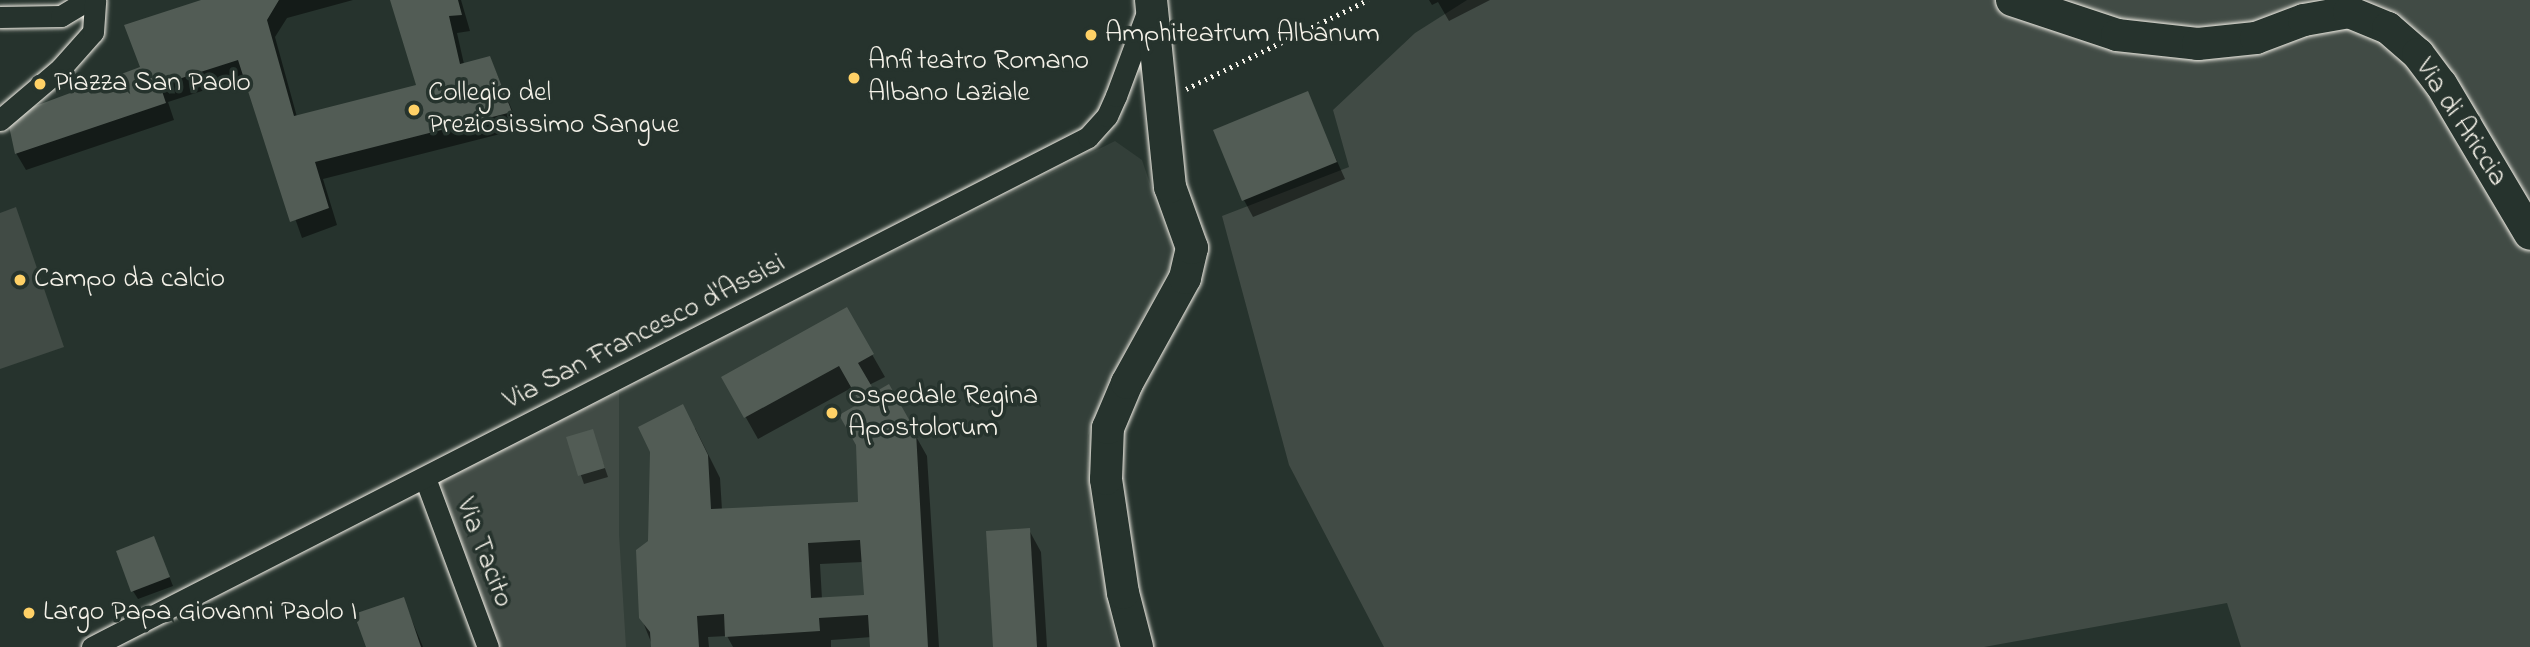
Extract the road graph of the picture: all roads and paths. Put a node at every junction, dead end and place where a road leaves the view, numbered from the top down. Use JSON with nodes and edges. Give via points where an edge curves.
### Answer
{"nodes":[{"id":1,"x":88,"y":0,"type":"edge"},
{"id":2,"x":95,"y":0,"type":"edge"},
{"id":3,"x":1151,"y":0,"type":"edge"},
{"id":4,"x":1368,"y":0,"type":"edge"},
{"id":5,"x":2012,"y":0,"type":"edge"},
{"id":6,"x":0,"y":18,"type":"edge"},
{"id":7,"x":1161,"y":101,"type":"junction"},
{"id":8,"x":0,"y":120,"type":"edge"},
{"id":9,"x":2530,"y":234,"type":"edge"},
{"id":10,"x":425,"y":478,"type":"junction"},
{"id":11,"x":92,"y":647,"type":"edge"},
{"id":12,"x":488,"y":647,"type":"edge"},
{"id":13,"x":1137,"y":647,"type":"edge"}],
"edges":[{"from":1,"to":6,"type":"street","via":[[61,16]]},
{"from":2,"to":8,"type":"street","via":[[93,32],[61,68]]},
{"from":3,"to":7,"type":"street"},
{"from":3,"to":10,"type":"street","name":"Via San Francesco d'Assisi","via":[[1107,116],[1088,136]]},
{"from":4,"to":7,"type":"path"},
{"from":5,"to":9,"type":"street","name":"Via di Ariccia","via":[[2118,34],[2198,44],[2256,38],[2304,20],[2348,12],[2388,28],[2418,54],[2441,84]]},
{"from":7,"to":13,"type":"street","via":[[1170,187],[1191,237],[1192,253],[1185,278],[1113,413],[1106,444],[1121,580]]},
{"from":10,"to":11,"type":"street","name":"Via San Francesco d'Assisi"},
{"from":10,"to":12,"type":"street","name":"Via Tacito"}]}
